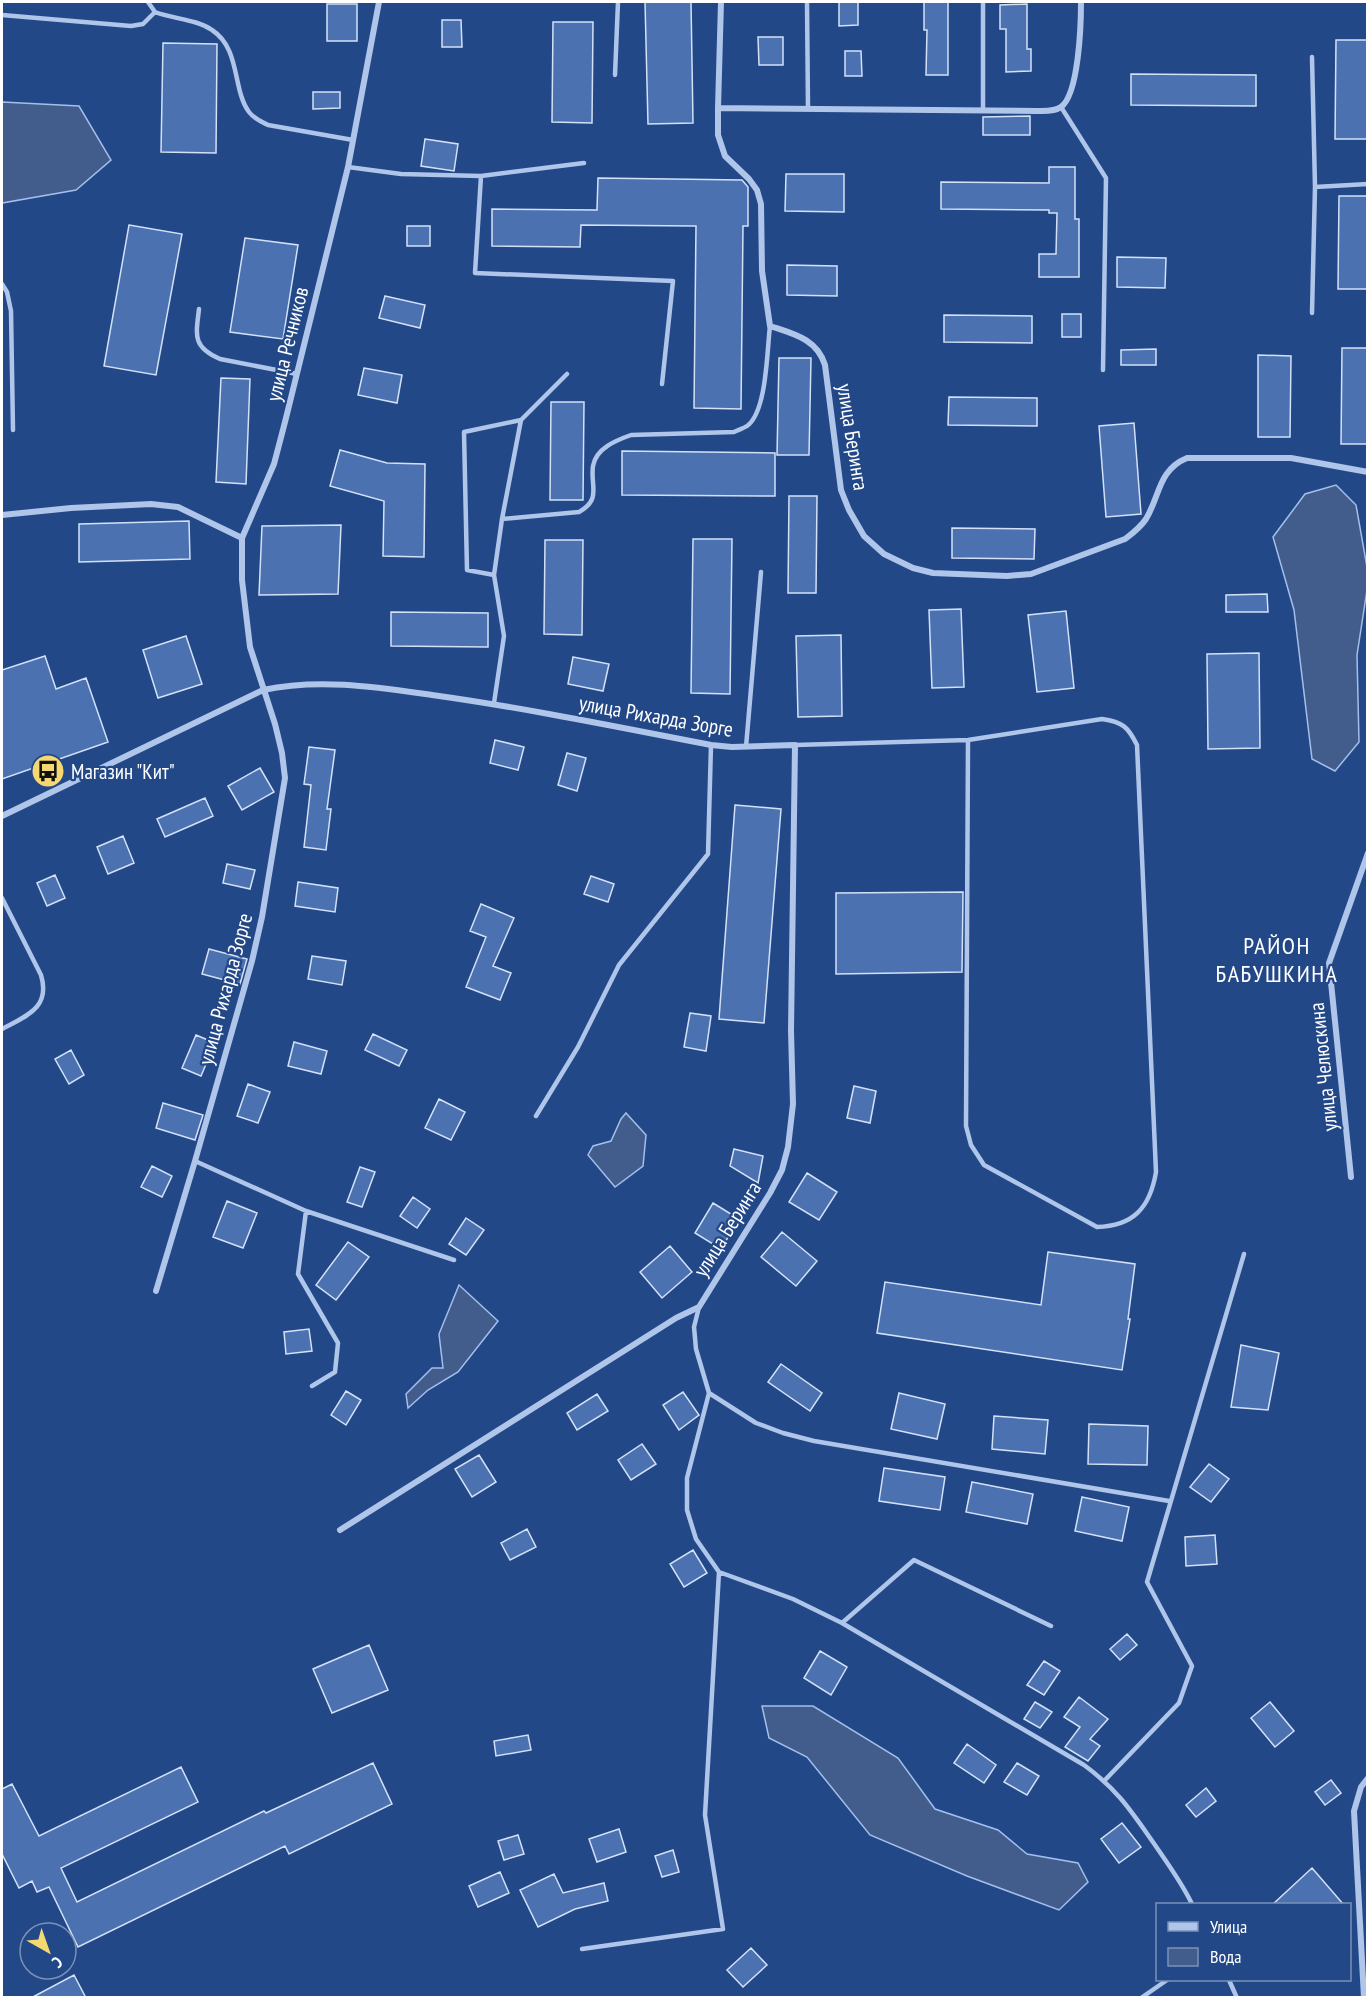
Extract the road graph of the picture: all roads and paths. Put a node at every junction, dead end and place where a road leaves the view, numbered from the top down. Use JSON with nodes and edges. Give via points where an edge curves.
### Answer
{"nodes":[{"id":1,"x":148,"y":2,"type":"edge"},
{"id":2,"x":379,"y":2,"type":"edge"},
{"id":3,"x":618,"y":2,"type":"edge"},
{"id":4,"x":721,"y":2,"type":"edge"},
{"id":5,"x":807,"y":2,"type":"edge"},
{"id":6,"x":983,"y":2,"type":"edge"},
{"id":7,"x":1081,"y":2,"type":"edge"},
{"id":8,"x":155,"y":12,"type":"junction"},
{"id":9,"x":2,"y":15,"type":"edge"},
{"id":10,"x":1312,"y":57,"type":"dead end"},
{"id":11,"x":615,"y":75,"type":"dead end"},
{"id":12,"x":1061,"y":107,"type":"junction"},
{"id":13,"x":718,"y":108,"type":"junction"},
{"id":14,"x":808,"y":108,"type":"junction"},
{"id":15,"x":983,"y":110,"type":"junction"},
{"id":16,"x":353,"y":140,"type":"junction"},
{"id":17,"x":584,"y":163,"type":"dead end"},
{"id":18,"x":348,"y":167,"type":"junction"},
{"id":19,"x":481,"y":176,"type":"junction"},
{"id":20,"x":1368,"y":184,"type":"edge"},
{"id":21,"x":1315,"y":187,"type":"junction"},
{"id":22,"x":2,"y":284,"type":"edge"},
{"id":23,"x":199,"y":309,"type":"dead end"},
{"id":24,"x":1312,"y":313,"type":"dead end"},
{"id":25,"x":770,"y":326,"type":"junction"},
{"id":26,"x":1103,"y":370,"type":"dead end"},
{"id":27,"x":297,"y":374,"type":"junction"},
{"id":28,"x":567,"y":374,"type":"dead end"},
{"id":29,"x":662,"y":384,"type":"dead end"},
{"id":30,"x":521,"y":420,"type":"junction"},
{"id":31,"x":13,"y":430,"type":"dead end"},
{"id":32,"x":1368,"y":472,"type":"edge"},
{"id":33,"x":2,"y":515,"type":"edge"},
{"id":34,"x":502,"y":519,"type":"junction"},
{"id":35,"x":242,"y":538,"type":"junction"},
{"id":36,"x":761,"y":572,"type":"dead end"},
{"id":37,"x":494,"y":575,"type":"junction"},
{"id":38,"x":263,"y":690,"type":"junction"},
{"id":39,"x":494,"y":703,"type":"junction"},
{"id":40,"x":968,"y":740,"type":"junction"},
{"id":41,"x":711,"y":745,"type":"junction"},
{"id":42,"x":795,"y":745,"type":"junction"},
{"id":43,"x":746,"y":747,"type":"junction"},
{"id":44,"x":2,"y":816,"type":"edge"},
{"id":45,"x":1368,"y":853,"type":"edge"},
{"id":46,"x":2,"y":898,"type":"edge"},
{"id":47,"x":2,"y":1029,"type":"edge"},
{"id":48,"x":536,"y":1116,"type":"dead end"},
{"id":49,"x":195,"y":1161,"type":"junction"},
{"id":50,"x":1351,"y":1176,"type":"dead end"},
{"id":51,"x":306,"y":1210,"type":"junction"},
{"id":52,"x":1244,"y":1254,"type":"dead end"},
{"id":53,"x":454,"y":1260,"type":"dead end"},
{"id":54,"x":156,"y":1291,"type":"dead end"},
{"id":55,"x":699,"y":1307,"type":"junction"},
{"id":56,"x":312,"y":1386,"type":"dead end"},
{"id":57,"x":709,"y":1393,"type":"junction"},
{"id":58,"x":1169,"y":1501,"type":"junction"},
{"id":59,"x":340,"y":1530,"type":"dead end"},
{"id":60,"x":719,"y":1572,"type":"junction"},
{"id":61,"x":842,"y":1623,"type":"junction"},
{"id":62,"x":1051,"y":1626,"type":"dead end"},
{"id":63,"x":1368,"y":1778,"type":"edge"},
{"id":64,"x":1105,"y":1780,"type":"junction"},
{"id":65,"x":1191,"y":1903,"type":"edge"},
{"id":66,"x":582,"y":1949,"type":"dead end"},
{"id":67,"x":1166,"y":1981,"type":"edge"},
{"id":68,"x":1228,"y":1981,"type":"edge"},
{"id":69,"x":1141,"y":1998,"type":"edge"},
{"id":70,"x":1237,"y":1998,"type":"edge"},
{"id":71,"x":1364,"y":1998,"type":"edge"}],
"edges":[{"from":1,"to":8,"type":"lane"},
{"from":2,"to":16,"type":"street","name":"улица Речников"},
{"from":3,"to":11,"type":"lane"},
{"from":4,"to":13,"type":"street"},
{"from":5,"to":14,"type":"lane"},
{"from":6,"to":15,"type":"lane"},
{"from":7,"to":12,"type":"street","via":[[1077,65],[1068,98]]},
{"from":8,"to":9,"type":"lane","via":[[142,24],[131,26]]},
{"from":8,"to":16,"type":"lane","via":[[202,24],[224,41],[249,112],[257,120]]},
{"from":10,"to":21,"type":"lane"},
{"from":12,"to":15,"type":"street","via":[[1051,111]]},
{"from":12,"to":26,"type":"lane","via":[[1106,178]]},
{"from":13,"to":14,"type":"street"},
{"from":13,"to":25,"type":"street","via":[[718,135],[725,156],[749,179],[761,204],[762,271]]},
{"from":14,"to":15,"type":"street"},
{"from":16,"to":18,"type":"street","name":"улица Речников"},
{"from":17,"to":19,"type":"lane"},
{"from":18,"to":19,"type":"lane","via":[[401,174]]},
{"from":18,"to":27,"type":"street","name":"улица Речников"},
{"from":19,"to":29,"type":"lane","via":[[476,273],[673,281]]},
{"from":20,"to":21,"type":"lane"},
{"from":21,"to":24,"type":"lane"},
{"from":22,"to":31,"type":"lane","via":[[11,311]]},
{"from":23,"to":27,"type":"lane","via":[[196,337],[208,354]]},
{"from":25,"to":32,"type":"street","name":"улица Беринга","via":[[802,337],[822,353],[841,490],[864,536],[884,554],[933,573],[1031,574],[1125,539],[1147,518],[1168,470],[1186,458],[1291,458]]},
{"from":25,"to":34,"type":"lane","via":[[761,399],[748,426],[734,432],[632,435],[615,441],[602,450],[593,465],[594,493],[579,512]]},
{"from":27,"to":35,"type":"street","name":"улица Речников","via":[[273,465]]},
{"from":28,"to":30,"type":"lane"},
{"from":30,"to":34,"type":"lane"},
{"from":30,"to":37,"type":"lane","via":[[464,432],[467,570]]},
{"from":33,"to":35,"type":"street","via":[[151,504],[178,507]]},
{"from":34,"to":37,"type":"lane"},
{"from":35,"to":38,"type":"street","name":"улица Речников","via":[[242,580],[250,647]]},
{"from":36,"to":43,"type":"lane"},
{"from":37,"to":39,"type":"lane","via":[[504,636]]},
{"from":38,"to":39,"type":"street","name":"улица Рихарда Зорге","via":[[332,684]]},
{"from":38,"to":44,"type":"street","name":"улица Рихарда Зорге"},
{"from":38,"to":49,"type":"street","name":"улица Рихарда Зорге","via":[[282,753],[285,778],[262,917]]},
{"from":39,"to":41,"type":"street","name":"улица Рихарда Зорге"},
{"from":40,"to":40,"type":"lane","via":[[1102,719],[1119,721],[1137,745],[1156,1173],[1153,1191],[1142,1208],[1113,1227],[1096,1227],[984,1165],[971,1144],[966,1126]]},
{"from":40,"to":42,"type":"lane"},
{"from":41,"to":43,"type":"street","name":"улица Рихарда Зорге"},
{"from":41,"to":48,"type":"lane","via":[[708,854],[619,965],[578,1047]]},
{"from":42,"to":43,"type":"street","name":"улица Рихарда Зорге"},
{"from":42,"to":55,"type":"street","name":"улица Беринга","via":[[793,1104],[788,1147],[770,1193]]},
{"from":45,"to":50,"type":"street","name":"улица Челюскина","via":[[1329,963]]},
{"from":46,"to":47,"type":"lane","via":[[45,987],[33,1012]]},
{"from":49,"to":51,"type":"lane"},
{"from":49,"to":54,"type":"street","name":"улица Рихарда Зорге"},
{"from":51,"to":53,"type":"lane"},
{"from":51,"to":56,"type":"lane","via":[[298,1274],[338,1343],[335,1372]]},
{"from":52,"to":58,"type":"lane"},
{"from":55,"to":57,"type":"lane","via":[[694,1327],[696,1348]]},
{"from":55,"to":59,"type":"street","name":"улица Беринга"},
{"from":57,"to":58,"type":"lane","via":[[756,1423],[814,1441]]},
{"from":57,"to":60,"type":"lane","via":[[687,1478],[687,1510],[696,1539]]},
{"from":58,"to":64,"type":"lane","via":[[1147,1582],[1192,1666],[1179,1703]]},
{"from":60,"to":61,"type":"lane","via":[[793,1599]]},
{"from":60,"to":66,"type":"lane","via":[[705,1815],[723,1929]]},
{"from":61,"to":62,"type":"lane","via":[[914,1560]]},
{"from":61,"to":64,"type":"lane"},
{"from":63,"to":71,"type":"street","via":[[1354,1811]]},
{"from":64,"to":65,"type":"lane","via":[[1128,1807]]},
{"from":67,"to":69,"type":"lane"},
{"from":68,"to":70,"type":"lane"}]}
